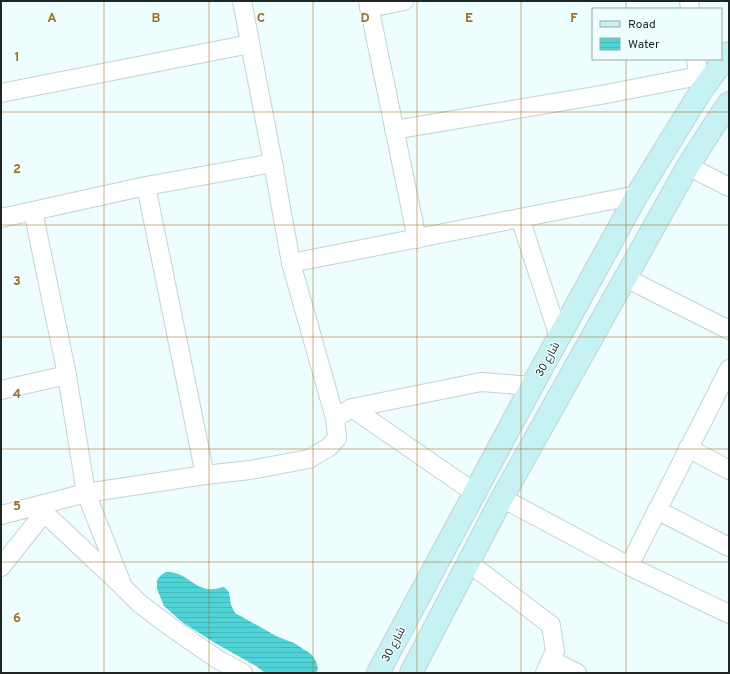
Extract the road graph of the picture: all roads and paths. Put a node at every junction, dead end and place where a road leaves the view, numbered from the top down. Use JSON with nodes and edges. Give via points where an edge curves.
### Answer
{"nodes":[{"id":1,"x":242,"y":1,"type":"edge"},
{"id":2,"x":404,"y":1,"type":"edge"},
{"id":3,"x":368,"y":5,"type":"edge"},
{"id":4,"x":250,"y":44,"type":"junction"},
{"id":5,"x":719,"y":60,"type":"edge"},
{"id":6,"x":699,"y":75,"type":"edge"},
{"id":7,"x":1,"y":93,"type":"edge"},
{"id":8,"x":729,"y":103,"type":"edge"},
{"id":9,"x":394,"y":130,"type":"junction"},
{"id":10,"x":273,"y":163,"type":"junction"},
{"id":11,"x":688,"y":166,"type":"junction"},
{"id":12,"x":146,"y":186,"type":"junction"},
{"id":13,"x":729,"y":187,"type":"edge"},
{"id":14,"x":637,"y":195,"type":"junction"},
{"id":15,"x":33,"y":210,"type":"junction"},
{"id":16,"x":1,"y":218,"type":"edge"},
{"id":17,"x":520,"y":218,"type":"junction"},
{"id":18,"x":417,"y":239,"type":"junction"},
{"id":19,"x":291,"y":263,"type":"junction"},
{"id":20,"x":626,"y":278,"type":"junction"},
{"id":21,"x":729,"y":330,"type":"edge"},
{"id":22,"x":559,"y":336,"type":"junction"},
{"id":23,"x":729,"y":369,"type":"edge"},
{"id":24,"x":67,"y":375,"type":"junction"},
{"id":25,"x":532,"y":386,"type":"junction"},
{"id":26,"x":1,"y":390,"type":"edge"},
{"id":27,"x":352,"y":408,"type":"junction"},
{"id":28,"x":335,"y":418,"type":"junction"},
{"id":29,"x":688,"y":448,"type":"junction"},
{"id":30,"x":729,"y":470,"type":"edge"},
{"id":31,"x":205,"y":475,"type":"junction"},
{"id":32,"x":475,"y":493,"type":"junction"},
{"id":33,"x":86,"y":494,"type":"junction"},
{"id":34,"x":502,"y":498,"type":"junction"},
{"id":35,"x":40,"y":509,"type":"junction"},
{"id":36,"x":657,"y":510,"type":"junction"},
{"id":37,"x":1,"y":515,"type":"edge"},
{"id":38,"x":729,"y":547,"type":"edge"},
{"id":39,"x":469,"y":563,"type":"junction"},
{"id":40,"x":629,"y":566,"type":"junction"},
{"id":41,"x":1,"y":567,"type":"edge"},
{"id":42,"x":123,"y":587,"type":"junction"},
{"id":43,"x":729,"y":614,"type":"edge"},
{"id":44,"x":548,"y":667,"type":"edge"},
{"id":45,"x":243,"y":673,"type":"edge"},
{"id":46,"x":378,"y":673,"type":"edge"},
{"id":47,"x":411,"y":673,"type":"edge"},
{"id":48,"x":577,"y":673,"type":"edge"}],
"edges":[{"from":1,"to":4,"type":"street"},
{"from":2,"to":3,"type":"street"},
{"from":3,"to":9,"type":"street"},
{"from":4,"to":7,"type":"street"},
{"from":4,"to":10,"type":"street"},
{"from":5,"to":6,"type":"street","name":"شارع 30"},
{"from":6,"to":9,"type":"street"},
{"from":6,"to":14,"type":"street","name":"شارع 30"},
{"from":8,"to":11,"type":"street"},
{"from":9,"to":18,"type":"street"},
{"from":10,"to":12,"type":"street"},
{"from":10,"to":19,"type":"street"},
{"from":11,"to":13,"type":"street"},
{"from":11,"to":20,"type":"street"},
{"from":12,"to":15,"type":"street"},
{"from":12,"to":31,"type":"street"},
{"from":14,"to":17,"type":"street"},
{"from":14,"to":22,"type":"street","name":"شارع 30"},
{"from":15,"to":16,"type":"street"},
{"from":15,"to":24,"type":"street"},
{"from":17,"to":18,"type":"street"},
{"from":17,"to":22,"type":"street"},
{"from":18,"to":19,"type":"street"},
{"from":19,"to":28,"type":"street"},
{"from":20,"to":21,"type":"street"},
{"from":20,"to":34,"type":"street"},
{"from":22,"to":25,"type":"street","name":"شارع 30"},
{"from":23,"to":29,"type":"street"},
{"from":24,"to":26,"type":"street"},
{"from":24,"to":33,"type":"street"},
{"from":25,"to":27,"type":"street","via":[[481,382]]},
{"from":25,"to":32,"type":"street","name":"شارع 30"},
{"from":27,"to":28,"type":"street"},
{"from":27,"to":32,"type":"street"},
{"from":28,"to":31,"type":"street","via":[[337,438],[329,447],[309,459]]},
{"from":29,"to":30,"type":"street"},
{"from":29,"to":36,"type":"street"},
{"from":31,"to":33,"type":"street"},
{"from":32,"to":46,"type":"street","name":"شارع 30"},
{"from":33,"to":35,"type":"street"},
{"from":33,"to":42,"type":"street"},
{"from":34,"to":39,"type":"street"},
{"from":34,"to":40,"type":"street"},
{"from":35,"to":37,"type":"street"},
{"from":35,"to":41,"type":"street"},
{"from":35,"to":42,"type":"street"},
{"from":36,"to":38,"type":"street"},
{"from":36,"to":40,"type":"street"},
{"from":39,"to":44,"type":"street","via":[[551,626],[555,652]]},
{"from":39,"to":47,"type":"street"},
{"from":40,"to":43,"type":"street"},
{"from":42,"to":45,"type":"street","via":[[168,625],[217,659]]},
{"from":44,"to":48,"type":"street"}]}
